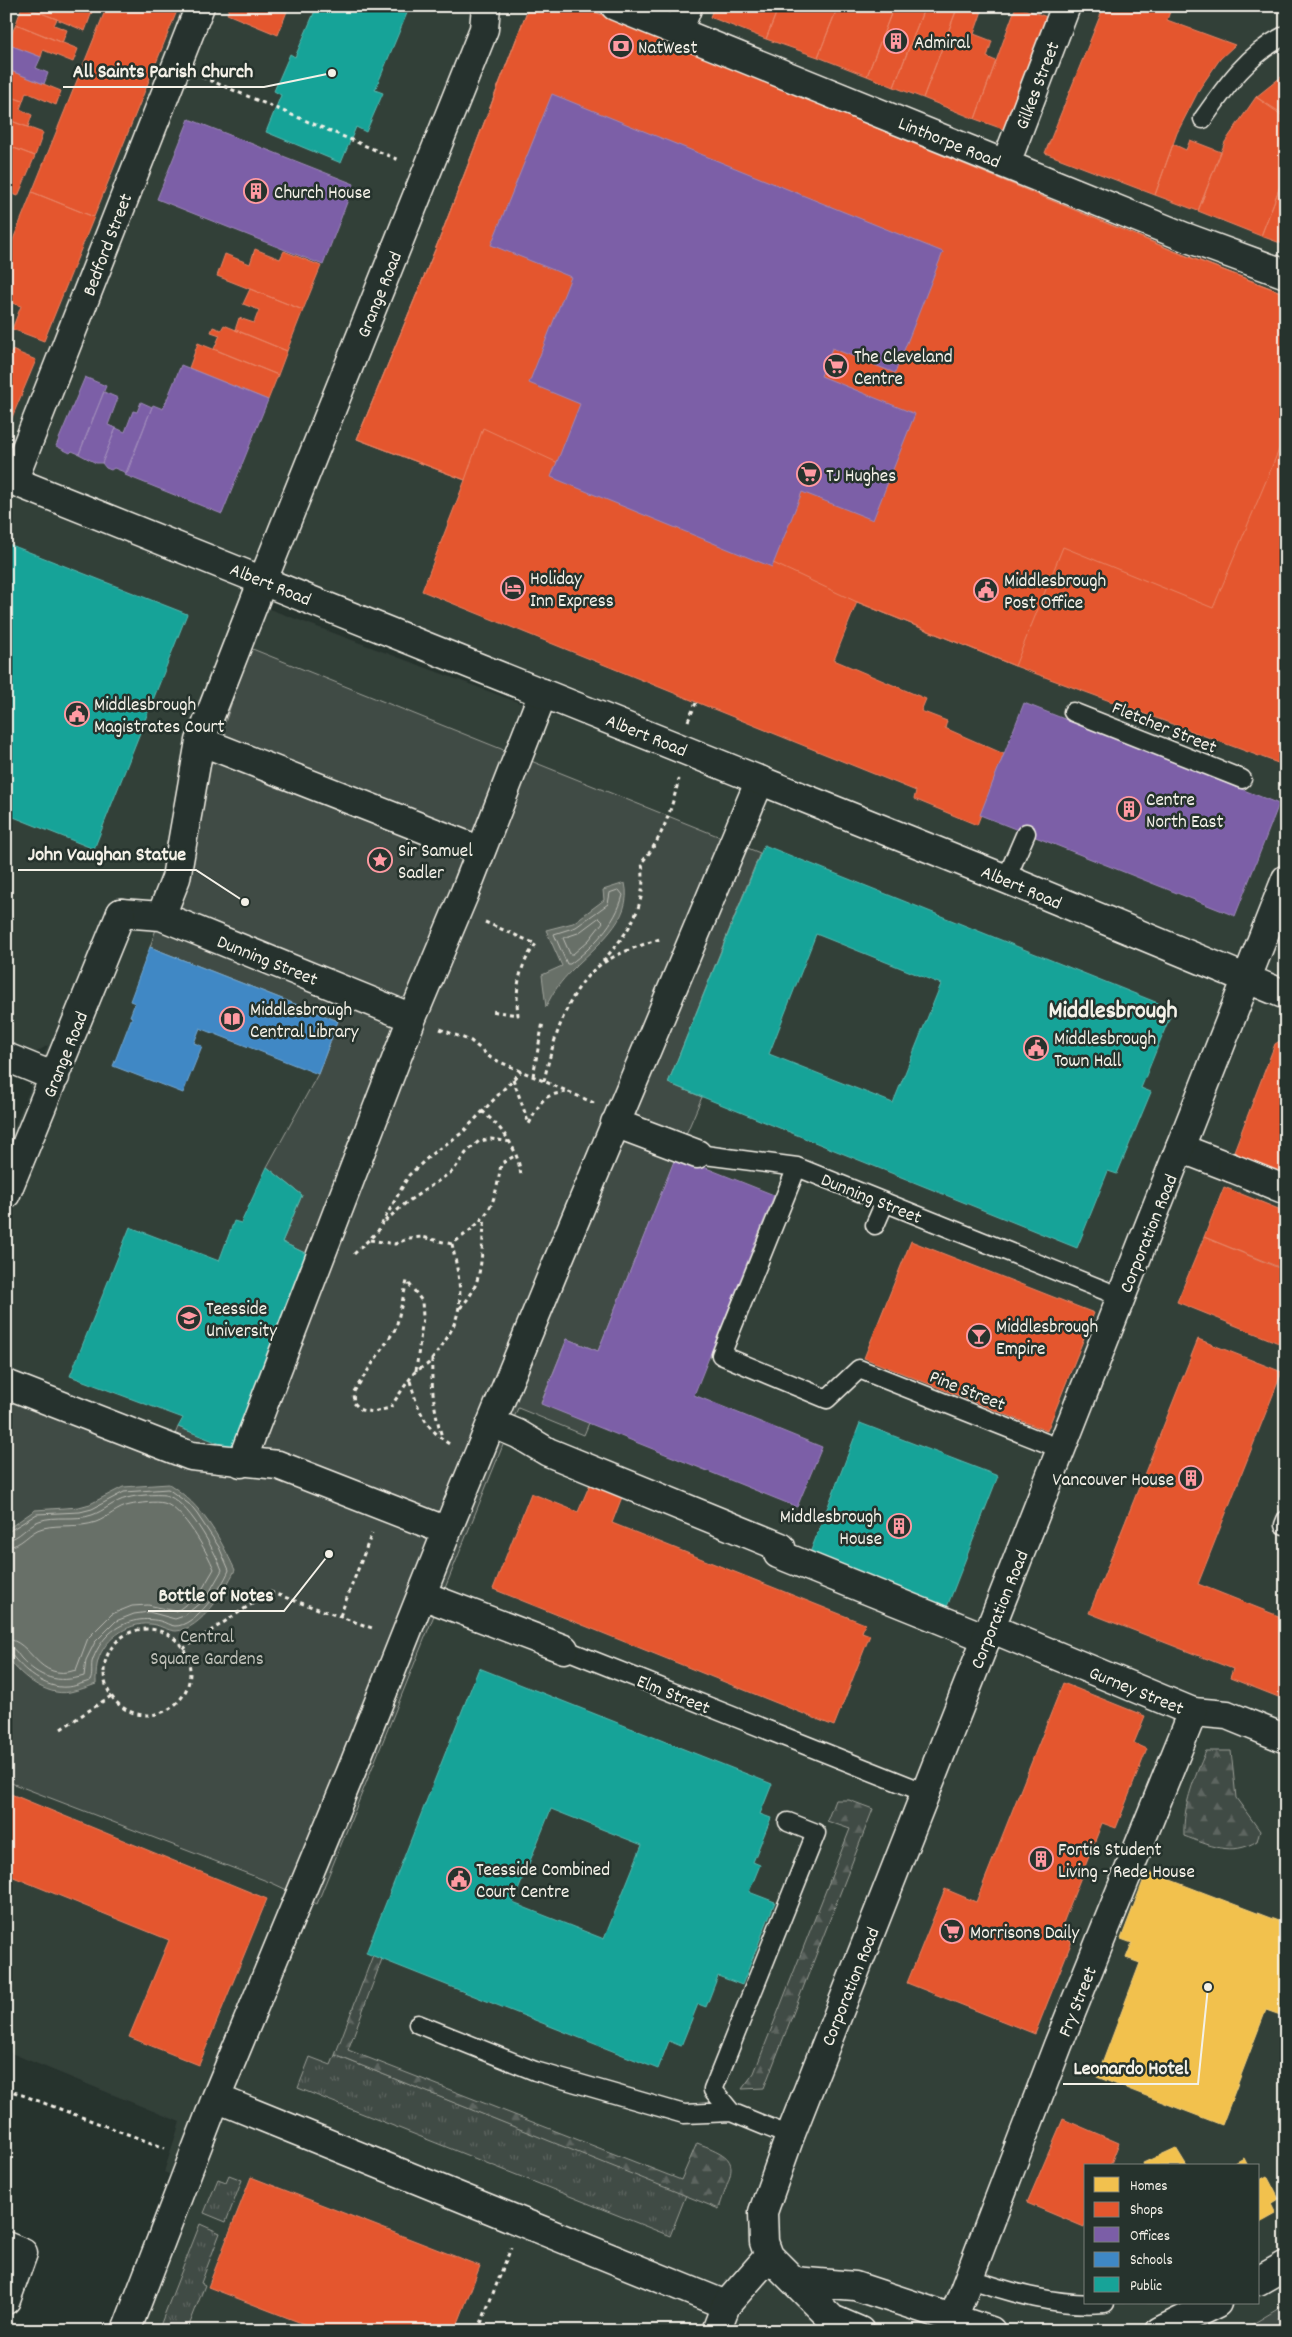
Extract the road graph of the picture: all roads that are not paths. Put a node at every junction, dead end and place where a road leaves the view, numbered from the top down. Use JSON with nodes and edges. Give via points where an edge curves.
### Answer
{"nodes":[{"id":1,"x":200,"y":6,"type":"edge"},
{"id":2,"x":486,"y":6,"type":"edge"},
{"id":3,"x":616,"y":6,"type":"edge"},
{"id":4,"x":688,"y":6,"type":"edge"},
{"id":5,"x":1066,"y":6,"type":"edge"},
{"id":6,"x":678,"y":32,"type":"junction"},
{"id":7,"x":1286,"y":34,"type":"edge"},
{"id":8,"x":1203,"y":119,"type":"dead end"},
{"id":9,"x":1006,"y":163,"type":"junction"},
{"id":10,"x":1286,"y":274,"type":"edge"},
{"id":11,"x":10,"y":480,"type":"edge"},
{"id":12,"x":263,"y":580,"type":"junction"},
{"id":13,"x":543,"y":693,"type":"junction"},
{"id":14,"x":1073,"y":712,"type":"dead end"},
{"id":15,"x":200,"y":741,"type":"junction"},
{"id":16,"x":1242,"y":779,"type":"dead end"},
{"id":17,"x":760,"y":780,"type":"junction"},
{"id":18,"x":1026,"y":833,"type":"dead end"},
{"id":19,"x":481,"y":851,"type":"junction"},
{"id":20,"x":1006,"y":879,"type":"junction"},
{"id":21,"x":1286,"y":879,"type":"edge"},
{"id":22,"x":121,"y":913,"type":"joint"},
{"id":23,"x":161,"y":916,"type":"junction"},
{"id":24,"x":1247,"y":979,"type":"junction"},
{"id":25,"x":1286,"y":995,"type":"edge"},
{"id":26,"x":412,"y":1018,"type":"junction"},
{"id":27,"x":6,"y":1057,"type":"edge"},
{"id":28,"x":56,"y":1077,"type":"junction"},
{"id":29,"x":615,"y":1123,"type":"junction"},
{"id":30,"x":1180,"y":1148,"type":"junction"},
{"id":31,"x":697,"y":1154,"type":"joint"},
{"id":32,"x":797,"y":1167,"type":"junction"},
{"id":33,"x":1286,"y":1190,"type":"edge"},
{"id":34,"x":6,"y":1194,"type":"edge"},
{"id":35,"x":885,"y":1202,"type":"junction"},
{"id":36,"x":875,"y":1225,"type":"dead end"},
{"id":37,"x":1122,"y":1297,"type":"junction"},
{"id":38,"x":6,"y":1384,"type":"edge"},
{"id":39,"x":492,"y":1423,"type":"junction"},
{"id":40,"x":1061,"y":1449,"type":"junction"},
{"id":41,"x":241,"y":1463,"type":"junction"},
{"id":42,"x":446,"y":1531,"type":"junction"},
{"id":43,"x":422,"y":1595,"type":"junction"},
{"id":44,"x":988,"y":1633,"type":"junction"},
{"id":45,"x":564,"y":1649,"type":"joint"},
{"id":46,"x":1194,"y":1712,"type":"junction"},
{"id":47,"x":1286,"y":1739,"type":"edge"},
{"id":48,"x":926,"y":1793,"type":"junction"},
{"id":49,"x":788,"y":1822,"type":"dead end"},
{"id":50,"x":418,"y":2024,"type":"dead end"},
{"id":51,"x":216,"y":2098,"type":"junction"},
{"id":52,"x":731,"y":2112,"type":"junction"},
{"id":53,"x":790,"y":2136,"type":"junction"},
{"id":54,"x":6,"y":2246,"type":"edge"},
{"id":55,"x":769,"y":2256,"type":"junction"},
{"id":56,"x":1286,"y":2266,"type":"edge"},
{"id":57,"x":968,"y":2278,"type":"junction"},
{"id":58,"x":1260,"y":2280,"type":"edge"},
{"id":59,"x":794,"y":2281,"type":"junction"},
{"id":60,"x":6,"y":2300,"type":"edge"},
{"id":61,"x":1094,"y":2304,"type":"edge"},
{"id":62,"x":1215,"y":2304,"type":"edge"},
{"id":63,"x":726,"y":2305,"type":"junction"},
{"id":64,"x":954,"y":2320,"type":"junction"},
{"id":65,"x":126,"y":2331,"type":"edge"},
{"id":66,"x":716,"y":2331,"type":"edge"},
{"id":67,"x":860,"y":2331,"type":"edge"},
{"id":68,"x":990,"y":2331,"type":"edge"},
{"id":69,"x":1160,"y":2331,"type":"edge"}],
"edges":[{"from":1,"to":11,"type":"street","name":"Bedford Street"},
{"from":2,"to":12,"type":"street","name":"Grange Road","via":[[484,29]]},
{"from":3,"to":6,"type":"street","name":"Linthorpe Road"},
{"from":4,"to":6,"type":"street"},
{"from":5,"to":9,"type":"street","name":"Gilkes Street"},
{"from":6,"to":9,"type":"street","name":"Linthorpe Road"},
{"from":7,"to":8,"type":"lane","via":[[1255,54],[1231,79]]},
{"from":9,"to":10,"type":"street","name":"Linthorpe Road","via":[[1185,237]]},
{"from":11,"to":12,"type":"street","name":"Albert Road"},
{"from":12,"to":13,"type":"street","name":"Albert Road"},
{"from":12,"to":15,"type":"street","name":"Grange Road"},
{"from":13,"to":17,"type":"street","name":"Albert Road"},
{"from":13,"to":19,"type":"street"},
{"from":14,"to":16,"type":"lane","name":"Fletcher Street"},
{"from":15,"to":19,"type":"street"},
{"from":15,"to":23,"type":"street","name":"Grange Road","via":[[176,878]]},
{"from":17,"to":20,"type":"street","name":"Albert Road"},
{"from":17,"to":29,"type":"street"},
{"from":18,"to":20,"type":"lane"},
{"from":19,"to":26,"type":"street"},
{"from":20,"to":24,"type":"street","name":"Albert Road"},
{"from":21,"to":24,"type":"street","name":"Corporation Road"},
{"from":22,"to":23,"type":"street","name":"Dunning Street"},
{"from":22,"to":28,"type":"street","name":"Grange Road"},
{"from":23,"to":26,"type":"street","name":"Dunning Street"},
{"from":24,"to":25,"type":"street","name":"Albert Road"},
{"from":24,"to":30,"type":"street","name":"Corporation Road"},
{"from":26,"to":41,"type":"street"},
{"from":27,"to":28,"type":"street"},
{"from":28,"to":34,"type":"street","name":"Grange Road"},
{"from":29,"to":31,"type":"street","name":"Dunning Street"},
{"from":29,"to":39,"type":"street"},
{"from":30,"to":33,"type":"street"},
{"from":30,"to":37,"type":"street","name":"Corporation Road"},
{"from":31,"to":32,"type":"lane","name":"Dunning Street"},
{"from":32,"to":35,"type":"lane","name":"Dunning Street"},
{"from":32,"to":40,"type":"lane","name":"Pine Street","via":[[721,1355],[817,1387],[827,1399],[860,1369]]},
{"from":35,"to":36,"type":"lane"},
{"from":35,"to":37,"type":"lane","name":"Dunning Street"},
{"from":37,"to":40,"type":"street","name":"Corporation Road"},
{"from":38,"to":41,"type":"street","via":[[191,1456]]},
{"from":39,"to":42,"type":"street"},
{"from":39,"to":44,"type":"street","name":"Gurney Street","via":[[548,1452],[781,1547],[778,1554]]},
{"from":40,"to":44,"type":"street","name":"Corporation Road"},
{"from":41,"to":42,"type":"street","via":[[278,1465]]},
{"from":42,"to":43,"type":"street"},
{"from":43,"to":45,"type":"street","name":"Elm Street"},
{"from":43,"to":51,"type":"street"},
{"from":44,"to":46,"type":"street","name":"Gurney Street"},
{"from":44,"to":48,"type":"street","name":"Corporation Road"},
{"from":45,"to":48,"type":"lane","name":"Elm Street"},
{"from":46,"to":47,"type":"street","name":"Gurney Street","via":[[1227,1715]]},
{"from":46,"to":57,"type":"street","name":"Fry Street","via":[[1058,2045]]},
{"from":48,"to":53,"type":"street","name":"Corporation Road"},
{"from":49,"to":52,"type":"lane","via":[[816,1833],[713,2090]]},
{"from":50,"to":52,"type":"lane","via":[[535,2071],[684,2114]]},
{"from":51,"to":63,"type":"street"},
{"from":51,"to":65,"type":"street"},
{"from":52,"to":53,"type":"lane"},
{"from":53,"to":55,"type":"street","name":"Corporation Road","via":[[763,2212],[764,2242]]},
{"from":54,"to":60,"type":"street","via":[[22,2254]]},
{"from":55,"to":59,"type":"street"},
{"from":55,"to":63,"type":"street"},
{"from":56,"to":58,"type":"street"},
{"from":57,"to":61,"type":"lane","via":[[1037,2299]]},
{"from":57,"to":64,"type":"street","name":"Fry Street"},
{"from":59,"to":64,"type":"street","via":[[855,2286]]},
{"from":59,"to":67,"type":"street","via":[[832,2319]]},
{"from":62,"to":69,"type":"street"},
{"from":63,"to":66,"type":"street"},
{"from":64,"to":68,"type":"street"}]}
